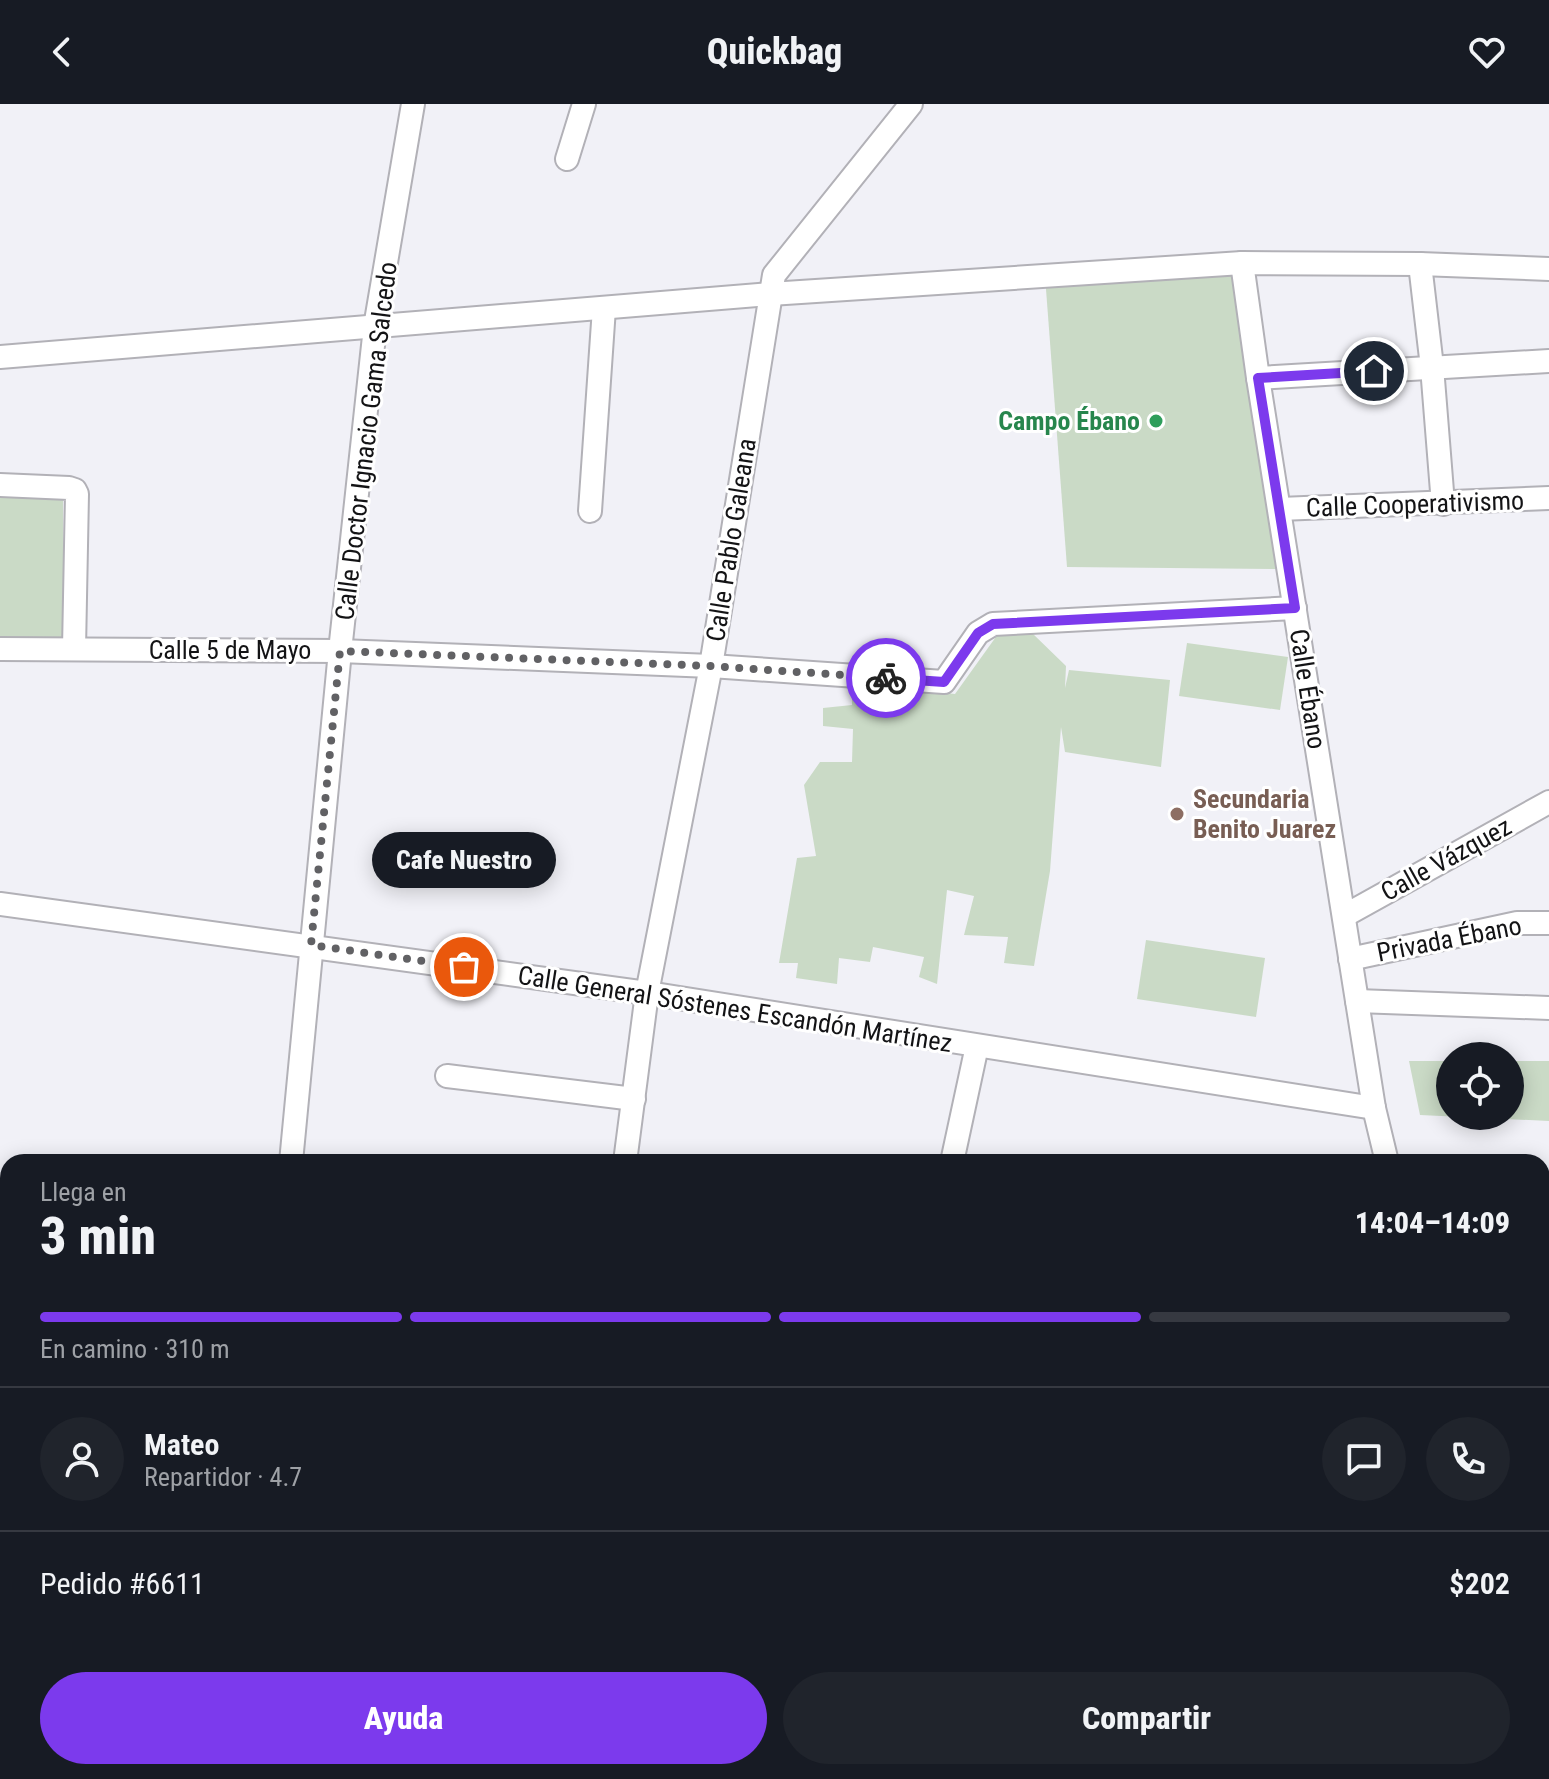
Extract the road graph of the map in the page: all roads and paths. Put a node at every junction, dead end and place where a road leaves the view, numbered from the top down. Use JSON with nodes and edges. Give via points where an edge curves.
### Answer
{"nodes":[{"id":1,"x":413,"y":104,"type":"edge"},
{"id":2,"x":584,"y":104,"type":"edge"},
{"id":3,"x":911,"y":104,"type":"edge"},
{"id":4,"x":567,"y":159,"type":"dead end"},
{"id":5,"x":1242,"y":263,"type":"junction"},
{"id":6,"x":1420,"y":264,"type":"junction"},
{"id":7,"x":1549,"y":269,"type":"edge"},
{"id":8,"x":770,"y":294,"type":"junction"},
{"id":9,"x":604,"y":308,"type":"junction"},
{"id":10,"x":375,"y":327,"type":"junction"},
{"id":11,"x":0,"y":357,"type":"edge"},
{"id":12,"x":1549,"y":361,"type":"edge"},
{"id":13,"x":1432,"y":367,"type":"junction"},
{"id":14,"x":1258,"y":378,"type":"junction"},
{"id":15,"x":0,"y":485,"type":"edge"},
{"id":16,"x":1549,"y":498,"type":"edge"},
{"id":17,"x":1443,"y":504,"type":"junction"},
{"id":18,"x":1280,"y":509,"type":"junction"},
{"id":19,"x":590,"y":511,"type":"dead end"},
{"id":20,"x":1295,"y":608,"type":"junction"},
{"id":21,"x":0,"y":649,"type":"edge"},
{"id":22,"x":74,"y":649,"type":"junction"},
{"id":23,"x":340,"y":651,"type":"junction"},
{"id":24,"x":711,"y":666,"type":"junction"},
{"id":25,"x":1549,"y":802,"type":"edge"},
{"id":26,"x":0,"y":904,"type":"edge"},
{"id":27,"x":1344,"y":916,"type":"junction"},
{"id":28,"x":1549,"y":923,"type":"edge"},
{"id":29,"x":311,"y":945,"type":"junction"},
{"id":30,"x":1350,"y":959,"type":"junction"},
{"id":31,"x":647,"y":993,"type":"junction"},
{"id":32,"x":1368,"y":1001,"type":"junction"},
{"id":33,"x":1549,"y":1008,"type":"edge"},
{"id":34,"x":977,"y":1046,"type":"junction"},
{"id":35,"x":447,"y":1076,"type":"dead end"},
{"id":36,"x":634,"y":1099,"type":"junction"},
{"id":37,"x":1374,"y":1108,"type":"junction"},
{"id":38,"x":292,"y":1154,"type":"edge"},
{"id":39,"x":626,"y":1154,"type":"edge"},
{"id":40,"x":954,"y":1154,"type":"edge"},
{"id":41,"x":1385,"y":1154,"type":"edge"}],
"edges":[{"from":1,"to":10,"type":"street","name":"Calle Doctor Ignacio Gama Salcedo"},
{"from":2,"to":4,"type":"street"},
{"from":3,"to":8,"type":"street","name":"Calle Pablo Galeana","via":[[774,275]]},
{"from":5,"to":6,"type":"street"},
{"from":5,"to":8,"type":"street"},
{"from":5,"to":14,"type":"street","name":"Calle Ébano"},
{"from":6,"to":7,"type":"street"},
{"from":6,"to":13,"type":"street"},
{"from":8,"to":9,"type":"street"},
{"from":8,"to":24,"type":"street","name":"Calle Pablo Galeana"},
{"from":9,"to":10,"type":"street"},
{"from":9,"to":19,"type":"street"},
{"from":10,"to":11,"type":"street"},
{"from":10,"to":23,"type":"street","name":"Calle Doctor Ignacio Gama Salcedo"},
{"from":12,"to":13,"type":"street"},
{"from":13,"to":14,"type":"street"},
{"from":13,"to":17,"type":"street"},
{"from":14,"to":18,"type":"street","name":"Calle Ébano"},
{"from":15,"to":22,"type":"street","via":[[69,488],[77,494]]},
{"from":16,"to":17,"type":"street","name":"Calle Cooperativismo"},
{"from":17,"to":18,"type":"street","name":"Calle Cooperativismo"},
{"from":18,"to":20,"type":"street","name":"Calle Ébano"},
{"from":20,"to":24,"type":"street","name":"Calle 5 de Mayo","via":[[993,624],[978,633],[944,682]]},
{"from":20,"to":27,"type":"street","name":"Calle Ébano"},
{"from":21,"to":22,"type":"street","name":"Calle 5 de Mayo"},
{"from":22,"to":23,"type":"street","name":"Calle 5 de Mayo"},
{"from":23,"to":24,"type":"street","name":"Calle 5 de Mayo"},
{"from":23,"to":29,"type":"street","name":"Calle Doctor Ignacio Gama Salcedo"},
{"from":24,"to":31,"type":"street","name":"Calle Pablo Galeana"},
{"from":25,"to":27,"type":"street","name":"Calle Vázquez"},
{"from":26,"to":29,"type":"street","name":"Calle General Sóstenes Escandón Martínez"},
{"from":27,"to":30,"type":"street","name":"Calle Ébano"},
{"from":28,"to":30,"type":"street","name":"Privada Ébano","via":[[1517,923]]},
{"from":29,"to":31,"type":"street","name":"Calle General Sóstenes Escandón Martínez"},
{"from":29,"to":38,"type":"street","name":"Calle Doctor Ignacio Gama Salcedo"},
{"from":30,"to":32,"type":"street","name":"Calle Ébano"},
{"from":31,"to":34,"type":"street","name":"Calle General Sóstenes Escandón Martínez"},
{"from":31,"to":36,"type":"street","name":"Calle Pablo Galeana"},
{"from":32,"to":33,"type":"street"},
{"from":32,"to":37,"type":"street","name":"Calle Ébano"},
{"from":34,"to":37,"type":"street","name":"Calle General Sóstenes Escandón Martínez"},
{"from":34,"to":40,"type":"street"},
{"from":35,"to":36,"type":"street"},
{"from":36,"to":39,"type":"street","name":"Calle Pablo Galeana"},
{"from":37,"to":41,"type":"street","name":"Calle Ébano"}]}
